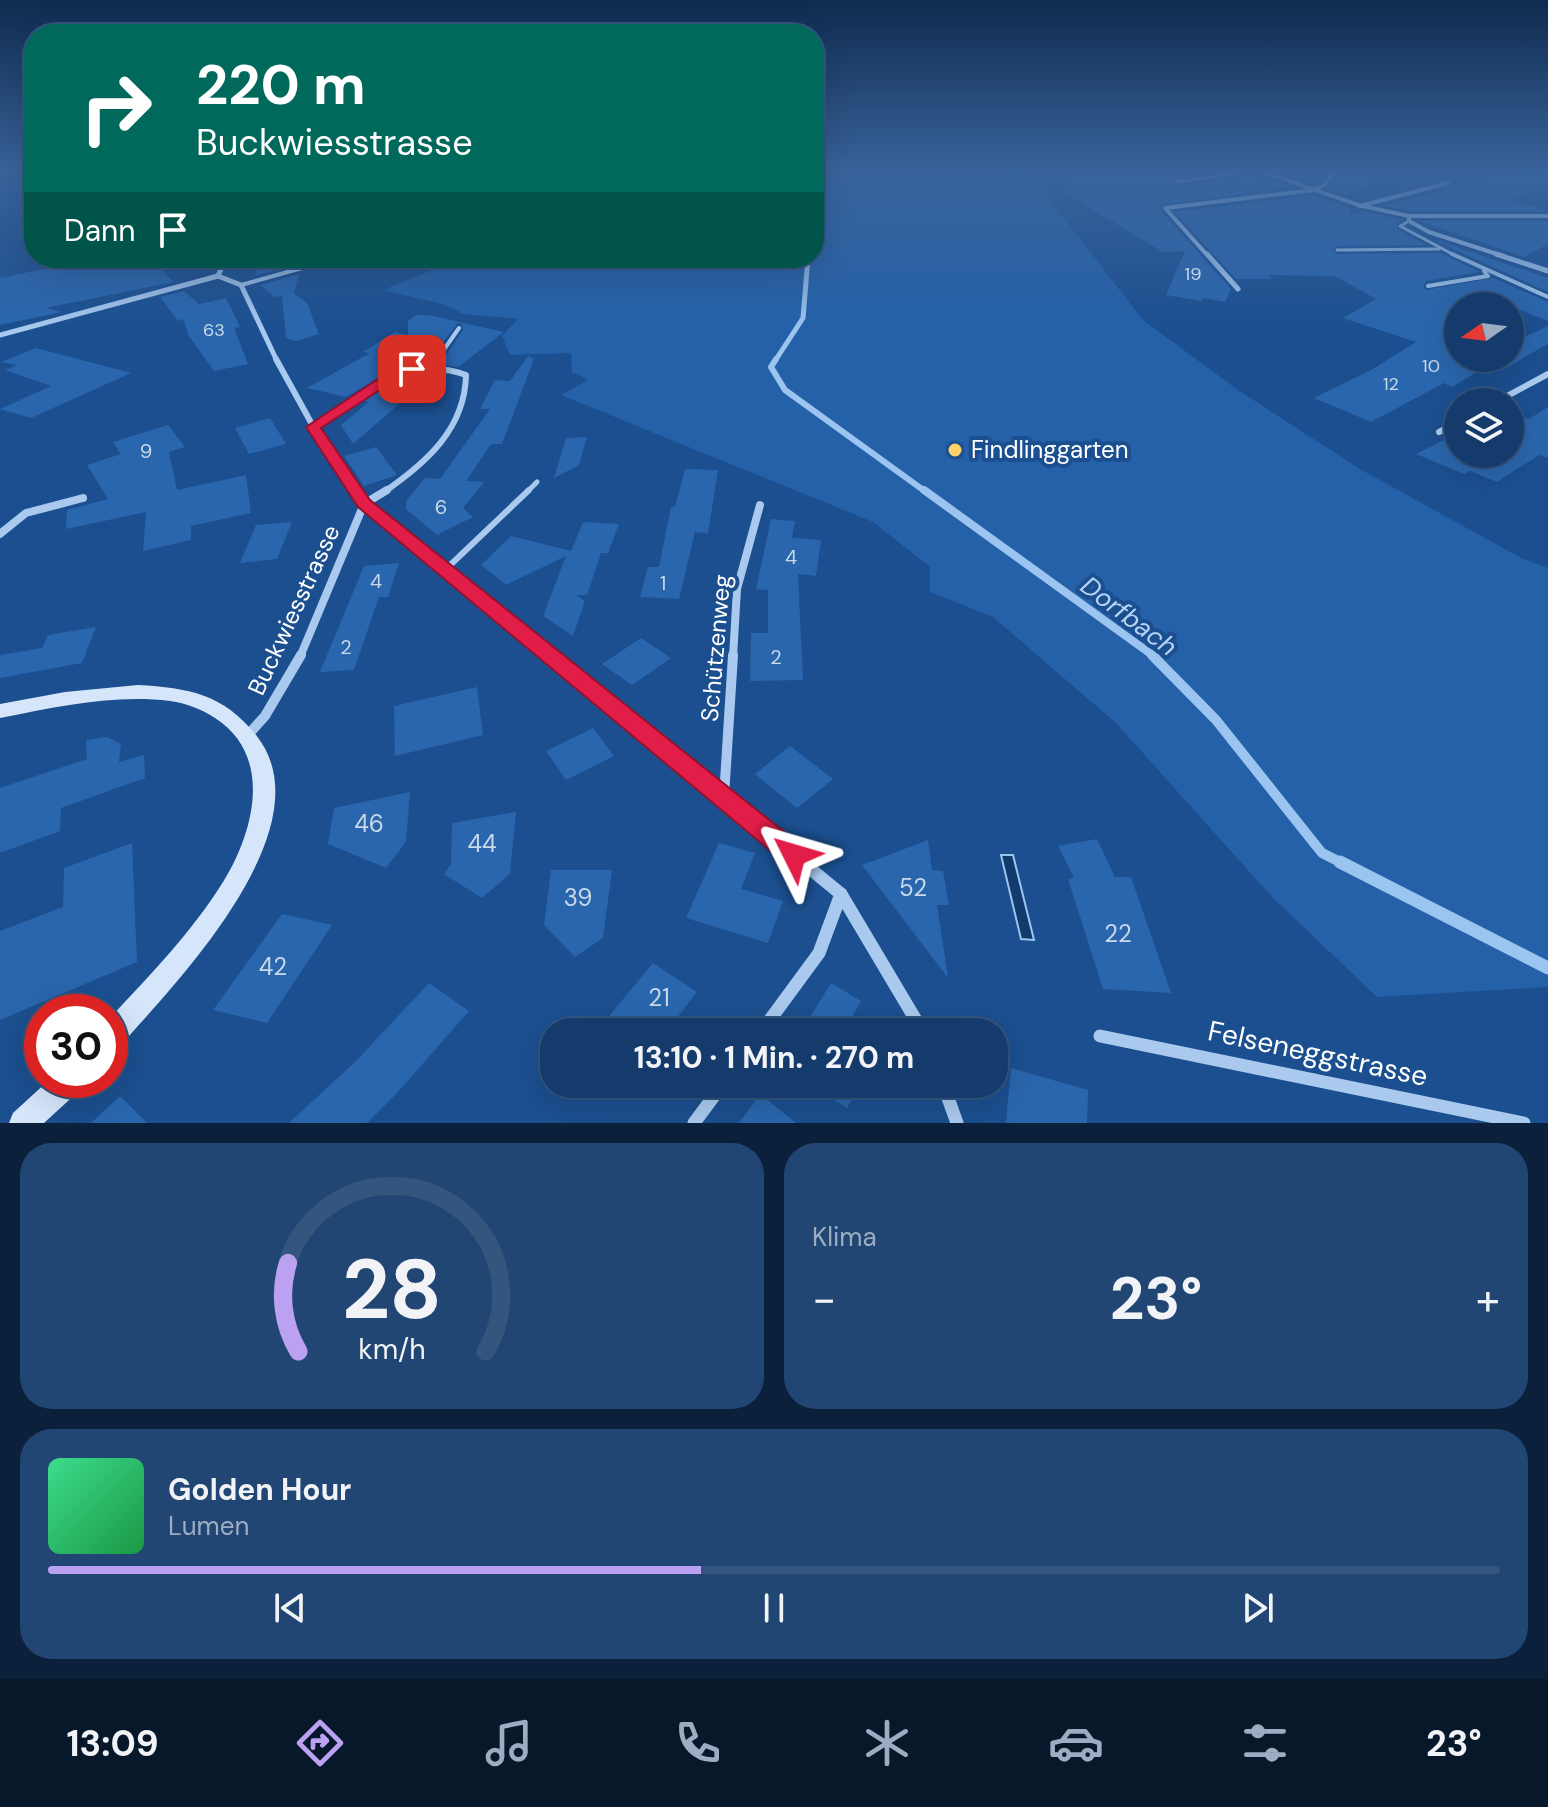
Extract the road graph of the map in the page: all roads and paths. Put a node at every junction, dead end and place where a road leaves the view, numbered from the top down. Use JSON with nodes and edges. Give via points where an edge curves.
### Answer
{"nodes":[{"id":1,"x":1180,"y":224,"type":"edge"},
{"id":2,"x":1402,"y":224,"type":"edge"},
{"id":3,"x":1421,"y":224,"type":"edge"},
{"id":4,"x":1446,"y":238,"type":"junction"},
{"id":5,"x":1422,"y":239,"type":"junction"},
{"id":6,"x":1442,"y":249,"type":"junction"},
{"id":7,"x":1337,"y":250,"type":"dead end"},
{"id":8,"x":221,"y":268,"type":"edge"},
{"id":9,"x":302,"y":268,"type":"edge"},
{"id":10,"x":1484,"y":271,"type":"junction"},
{"id":11,"x":1548,"y":271,"type":"edge"},
{"id":12,"x":218,"y":276,"type":"junction"},
{"id":13,"x":241,"y":285,"type":"junction"},
{"id":14,"x":1428,"y":286,"type":"dead end"},
{"id":15,"x":1238,"y":289,"type":"dead end"},
{"id":16,"x":1548,"y":297,"type":"edge"},
{"id":17,"x":459,"y":328,"type":"dead end"},
{"id":18,"x":0,"y":335,"type":"edge"},
{"id":19,"x":432,"y":366,"type":"junction"},
{"id":20,"x":1548,"y":374,"type":"edge"},
{"id":21,"x":1522,"y":388,"type":"edge"},
{"id":22,"x":313,"y":427,"type":"junction"},
{"id":23,"x":1444,"y":429,"type":"edge"},
{"id":24,"x":1439,"y":432,"type":"dead end"},
{"id":25,"x":537,"y":482,"type":"dead end"},
{"id":26,"x":83,"y":498,"type":"dead end"},
{"id":27,"x":364,"y":504,"type":"junction"},
{"id":28,"x":760,"y":505,"type":"dead end"},
{"id":29,"x":0,"y":534,"type":"edge"},
{"id":30,"x":445,"y":570,"type":"junction"},
{"id":31,"x":0,"y":711,"type":"edge"},
{"id":32,"x":248,"y":735,"type":"junction"},
{"id":33,"x":724,"y":797,"type":"junction"},
{"id":34,"x":841,"y":894,"type":"junction"},
{"id":35,"x":128,"y":1016,"type":"edge"},
{"id":36,"x":771,"y":1018,"type":"edge"},
{"id":37,"x":915,"y":1018,"type":"edge"},
{"id":38,"x":1100,"y":1036,"type":"dead end"},
{"id":39,"x":50,"y":1098,"type":"edge"},
{"id":40,"x":713,"y":1098,"type":"edge"},
{"id":41,"x":948,"y":1098,"type":"edge"},
{"id":42,"x":23,"y":1123,"type":"edge"},
{"id":43,"x":694,"y":1123,"type":"edge"},
{"id":44,"x":957,"y":1123,"type":"edge"},
{"id":45,"x":1524,"y":1123,"type":"edge"}],
"edges":[{"from":1,"to":15,"type":"street"},
{"from":2,"to":5,"type":"lane"},
{"from":3,"to":4,"type":"street"},
{"from":4,"to":5,"type":"lane"},
{"from":4,"to":11,"type":"street"},
{"from":5,"to":6,"type":"lane"},
{"from":6,"to":7,"type":"lane"},
{"from":6,"to":10,"type":"lane"},
{"from":8,"to":12,"type":"street"},
{"from":9,"to":13,"type":"lane"},
{"from":10,"to":14,"type":"lane","via":[[1488,276]]},
{"from":10,"to":16,"type":"lane"},
{"from":12,"to":13,"type":"street"},
{"from":12,"to":18,"type":"street"},
{"from":13,"to":22,"type":"street"},
{"from":17,"to":19,"type":"lane"},
{"from":19,"to":22,"type":"street","via":[[392,376]]},
{"from":19,"to":27,"type":"street","name":"Buckwiesstrasse","via":[[453,367],[466,375],[469,392],[457,420],[439,444],[388,490]]},
{"from":20,"to":21,"type":"street"},
{"from":22,"to":27,"type":"street"},
{"from":23,"to":24,"type":"street"},
{"from":25,"to":30,"type":"lane"},
{"from":26,"to":29,"type":"street","via":[[26,513]]},
{"from":27,"to":30,"type":"street"},
{"from":27,"to":32,"type":"street","name":"Buckwiesstrasse","via":[[290,676],[262,723]]},
{"from":28,"to":33,"type":"street","name":"Schützenweg","via":[[737,589]]},
{"from":30,"to":33,"type":"street"},
{"from":31,"to":32,"type":"main road","via":[[98,693],[156,692],[213,708]]},
{"from":32,"to":35,"type":"main road","via":[[262,761],[258,832],[216,911]]},
{"from":33,"to":34,"type":"street"},
{"from":34,"to":36,"type":"street","via":[[819,953]]},
{"from":34,"to":37,"type":"street"},
{"from":38,"to":45,"type":"street","name":"Felseneggstrasse"},
{"from":39,"to":42,"type":"main road"},
{"from":40,"to":43,"type":"street"},
{"from":41,"to":44,"type":"street"}]}
